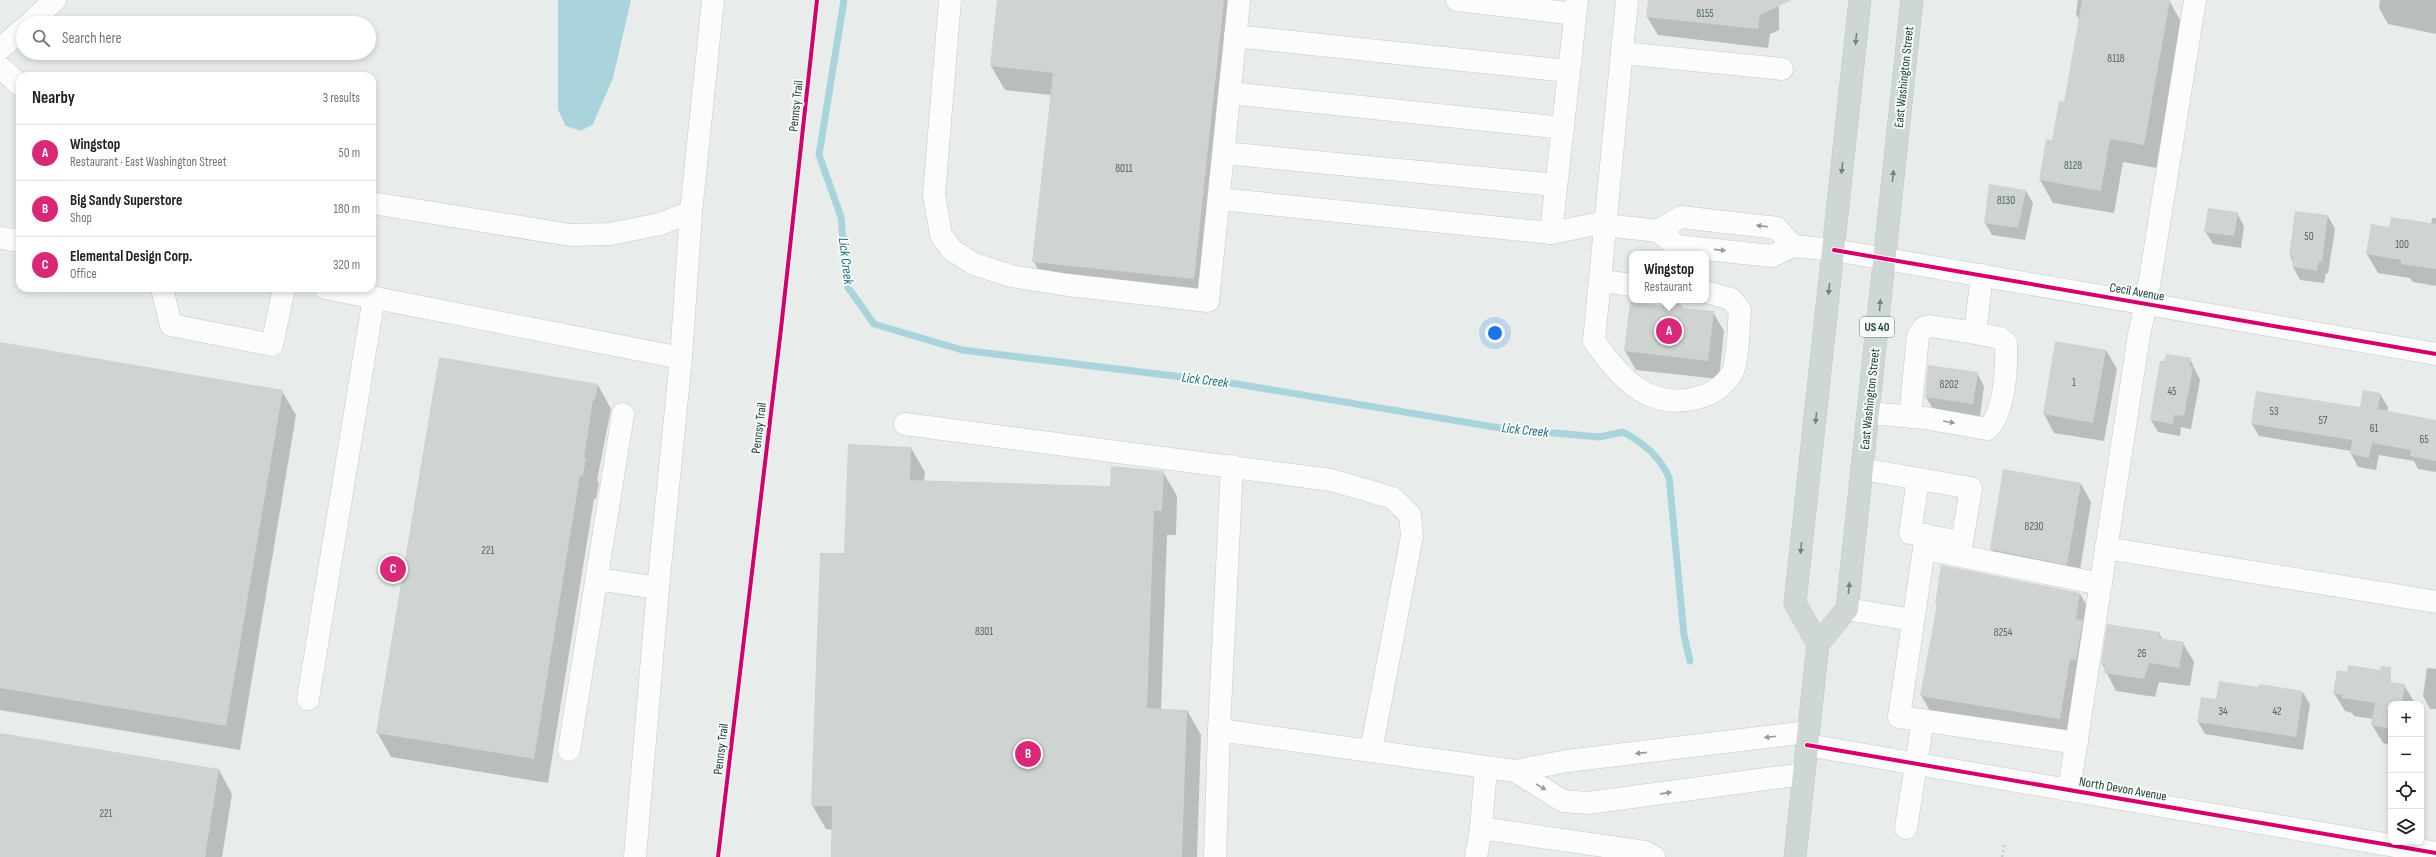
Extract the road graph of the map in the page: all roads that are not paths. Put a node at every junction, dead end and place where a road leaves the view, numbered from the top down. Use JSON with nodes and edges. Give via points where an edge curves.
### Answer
{"nodes":[{"id":1,"x":55,"y":0,"type":"edge"},
{"id":2,"x":713,"y":0,"type":"edge"},
{"id":3,"x":950,"y":0,"type":"edge"},
{"id":4,"x":1239,"y":0,"type":"edge"},
{"id":5,"x":1457,"y":0,"type":"edge"},
{"id":6,"x":1627,"y":0,"type":"edge"},
{"id":7,"x":1860,"y":0,"type":"edge"},
{"id":8,"x":1912,"y":0,"type":"edge"},
{"id":9,"x":2195,"y":0,"type":"edge"},
{"id":10,"x":1576,"y":7,"type":"edge"},
{"id":11,"x":38,"y":16,"type":"edge"},
{"id":12,"x":16,"y":35,"type":"edge"},
{"id":13,"x":1235,"y":36,"type":"junction"},
{"id":14,"x":0,"y":49,"type":"edge"},
{"id":15,"x":1622,"y":53,"type":"junction"},
{"id":16,"x":0,"y":68,"type":"edge"},
{"id":17,"x":1782,"y":69,"type":"dead end"},
{"id":18,"x":1568,"y":71,"type":"junction"},
{"id":19,"x":16,"y":82,"type":"edge"},
{"id":20,"x":1230,"y":93,"type":"junction"},
{"id":21,"x":1563,"y":128,"type":"junction"},
{"id":22,"x":1224,"y":153,"type":"junction"},
{"id":23,"x":1556,"y":185,"type":"junction"},
{"id":24,"x":1219,"y":199,"type":"junction"},
{"id":25,"x":376,"y":204,"type":"edge"},
{"id":26,"x":691,"y":212,"type":"junction"},
{"id":27,"x":1607,"y":225,"type":"junction"},
{"id":28,"x":1658,"y":231,"type":"junction"},
{"id":29,"x":1551,"y":234,"type":"junction"},
{"id":30,"x":0,"y":238,"type":"edge"},
{"id":31,"x":16,"y":240,"type":"edge"},
{"id":32,"x":1793,"y":246,"type":"junction"},
{"id":33,"x":1834,"y":250,"type":"junction"},
{"id":34,"x":1885,"y":258,"type":"junction"},
{"id":35,"x":1982,"y":275,"type":"junction"},
{"id":36,"x":1600,"y":282,"type":"junction"},
{"id":37,"x":1629,"y":285,"type":"edge"},
{"id":38,"x":163,"y":292,"type":"edge"},
{"id":39,"x":283,"y":292,"type":"edge"},
{"id":40,"x":347,"y":292,"type":"edge"},
{"id":41,"x":1709,"y":293,"type":"edge"},
{"id":42,"x":374,"y":297,"type":"junction"},
{"id":43,"x":2146,"y":304,"type":"junction"},
{"id":44,"x":1975,"y":333,"type":"junction"},
{"id":45,"x":2436,"y":354,"type":"edge"},
{"id":46,"x":681,"y":358,"type":"junction"},
{"id":47,"x":1868,"y":413,"type":"junction"},
{"id":48,"x":623,"y":414,"type":"dead end"},
{"id":49,"x":1910,"y":417,"type":"junction"},
{"id":50,"x":904,"y":424,"type":"dead end"},
{"id":51,"x":1232,"y":466,"type":"junction"},
{"id":52,"x":1862,"y":469,"type":"junction"},
{"id":53,"x":1918,"y":480,"type":"junction"},
{"id":54,"x":1925,"y":542,"type":"junction"},
{"id":55,"x":2106,"y":548,"type":"junction"},
{"id":56,"x":597,"y":579,"type":"junction"},
{"id":57,"x":2101,"y":584,"type":"junction"},
{"id":58,"x":658,"y":588,"type":"junction"},
{"id":59,"x":2436,"y":602,"type":"edge"},
{"id":60,"x":1847,"y":609,"type":"junction"},
{"id":61,"x":1913,"y":620,"type":"junction"},
{"id":62,"x":1818,"y":644,"type":"junction"},
{"id":63,"x":308,"y":699,"type":"dead end"},
{"id":64,"x":1923,"y":720,"type":"junction"},
{"id":65,"x":1219,"y":730,"type":"junction"},
{"id":66,"x":1808,"y":738,"type":"junction"},
{"id":67,"x":2076,"y":743,"type":"junction"},
{"id":68,"x":569,"y":750,"type":"dead end"},
{"id":69,"x":1371,"y":751,"type":"junction"},
{"id":70,"x":1917,"y":764,"type":"junction"},
{"id":71,"x":1486,"y":768,"type":"junction"},
{"id":72,"x":1515,"y":771,"type":"junction"},
{"id":73,"x":1804,"y":774,"type":"junction"},
{"id":74,"x":2069,"y":790,"type":"junction"},
{"id":75,"x":1481,"y":828,"type":"junction"},
{"id":76,"x":1906,"y":828,"type":"dead end"},
{"id":77,"x":2436,"y":853,"type":"edge"},
{"id":78,"x":635,"y":857,"type":"edge"},
{"id":79,"x":1215,"y":857,"type":"edge"},
{"id":80,"x":1476,"y":857,"type":"edge"},
{"id":81,"x":1654,"y":857,"type":"edge"},
{"id":82,"x":1795,"y":857,"type":"edge"}],
"edges":[{"from":1,"to":11,"type":"street"},
{"from":2,"to":26,"type":"street"},
{"from":3,"to":24,"type":"street","via":[[934,195],[941,235],[952,250],[974,264],[1011,276],[1208,301]]},
{"from":4,"to":13,"type":"street"},
{"from":5,"to":10,"type":"street"},
{"from":6,"to":15,"type":"street"},
{"from":7,"to":33,"type":"main road","one_way":true},
{"from":34,"to":8,"type":"main road","name":"East Washington Street","number":"US 40","one_way":true},
{"from":9,"to":43,"type":"street"},
{"from":10,"to":18,"type":"street"},
{"from":12,"to":14,"type":"street"},
{"from":13,"to":18,"type":"street"},
{"from":13,"to":20,"type":"street"},
{"from":15,"to":17,"type":"street"},
{"from":15,"to":27,"type":"street"},
{"from":16,"to":19,"type":"street"},
{"from":18,"to":21,"type":"street"},
{"from":20,"to":21,"type":"street"},
{"from":20,"to":22,"type":"street"},
{"from":21,"to":23,"type":"street"},
{"from":22,"to":23,"type":"street"},
{"from":22,"to":24,"type":"street"},
{"from":23,"to":29,"type":"street"},
{"from":24,"to":29,"type":"street"},
{"from":25,"to":26,"type":"street","via":[[570,235],[610,234],[660,224]]},
{"from":26,"to":46,"type":"street"},
{"from":27,"to":28,"type":"street"},
{"from":27,"to":29,"type":"street","via":[[1596,224]]},
{"from":27,"to":36,"type":"street"},
{"from":28,"to":32,"type":"street","one_way":true,"via":[[1677,246],[1772,256]]},
{"from":32,"to":28,"type":"street","one_way":true,"via":[[1777,228],[1681,217]]},
{"from":30,"to":31,"type":"street"},
{"from":32,"to":33,"type":"street","name":"Cecil Avenue"},
{"from":33,"to":34,"type":"street","name":"Cecil Avenue"},
{"from":33,"to":62,"type":"main road","one_way":true,"via":[[1795,603]]},
{"from":34,"to":35,"type":"street","name":"Cecil Avenue"},
{"from":47,"to":34,"type":"main road","name":"East Washington Street","number":"US 40","one_way":true},
{"from":35,"to":43,"type":"street","name":"Cecil Avenue"},
{"from":35,"to":44,"type":"street"},
{"from":36,"to":37,"type":"street"},
{"from":36,"to":41,"type":"street","via":[[1594,341],[1608,362],[1633,385],[1667,402],[1685,402],[1708,395],[1723,385],[1734,368],[1740,310],[1731,299]]},
{"from":38,"to":39,"type":"street","via":[[171,325],[272,345]]},
{"from":40,"to":42,"type":"street"},
{"from":42,"to":46,"type":"street"},
{"from":42,"to":63,"type":"street"},
{"from":43,"to":45,"type":"street","name":"Cecil Avenue"},
{"from":43,"to":55,"type":"street"},
{"from":44,"to":49,"type":"street","via":[[1930,326],[1923,328],[1918,336]]},
{"from":49,"to":44,"type":"street","one_way":true,"via":[[1987,429],[1994,423],[1998,414],[2007,360],[2006,343],[2000,338]]},
{"from":46,"to":58,"type":"street"},
{"from":47,"to":49,"type":"street"},
{"from":47,"to":52,"type":"main road","name":"East Washington Street","number":"US 40"},
{"from":48,"to":56,"type":"street"},
{"from":50,"to":51,"type":"street"},
{"from":51,"to":65,"type":"street"},
{"from":51,"to":69,"type":"street","via":[[1331,480],[1393,498],[1410,515],[1412,536]]},
{"from":52,"to":53,"type":"street"},
{"from":60,"to":52,"type":"main road","name":"East Washington Street","number":"US 40","one_way":true},
{"from":53,"to":54,"type":"street","via":[[1910,533]]},
{"from":53,"to":54,"type":"street","via":[[1971,488],[1962,542]]},
{"from":54,"to":57,"type":"street"},
{"from":54,"to":61,"type":"street"},
{"from":55,"to":57,"type":"street"},
{"from":55,"to":59,"type":"street"},
{"from":56,"to":58,"type":"street"},
{"from":56,"to":68,"type":"street"},
{"from":57,"to":67,"type":"street"},
{"from":58,"to":78,"type":"street"},
{"from":60,"to":61,"type":"street"},
{"from":60,"to":62,"type":"main road"},
{"from":61,"to":64,"type":"street","via":[[1900,717]]},
{"from":62,"to":66,"type":"main road"},
{"from":64,"to":67,"type":"street"},
{"from":64,"to":70,"type":"street"},
{"from":65,"to":69,"type":"street"},
{"from":65,"to":79,"type":"street"},
{"from":66,"to":70,"type":"street","name":"North Devon Avenue"},
{"from":66,"to":72,"type":"street","name":"North Devon Avenue","one_way":true,"via":[[1567,761]]},
{"from":66,"to":73,"type":"main road"},
{"from":67,"to":74,"type":"street"},
{"from":69,"to":71,"type":"street"},
{"from":70,"to":74,"type":"street","name":"North Devon Avenue"},
{"from":70,"to":76,"type":"street"},
{"from":71,"to":72,"type":"street"},
{"from":71,"to":75,"type":"street"},
{"from":72,"to":73,"type":"street","one_way":true,"via":[[1563,800],[1588,803]]},
{"from":73,"to":82,"type":"main road"},
{"from":74,"to":77,"type":"street","name":"North Devon Avenue"},
{"from":75,"to":80,"type":"street"},
{"from":75,"to":81,"type":"street","via":[[1645,852]]}]}
